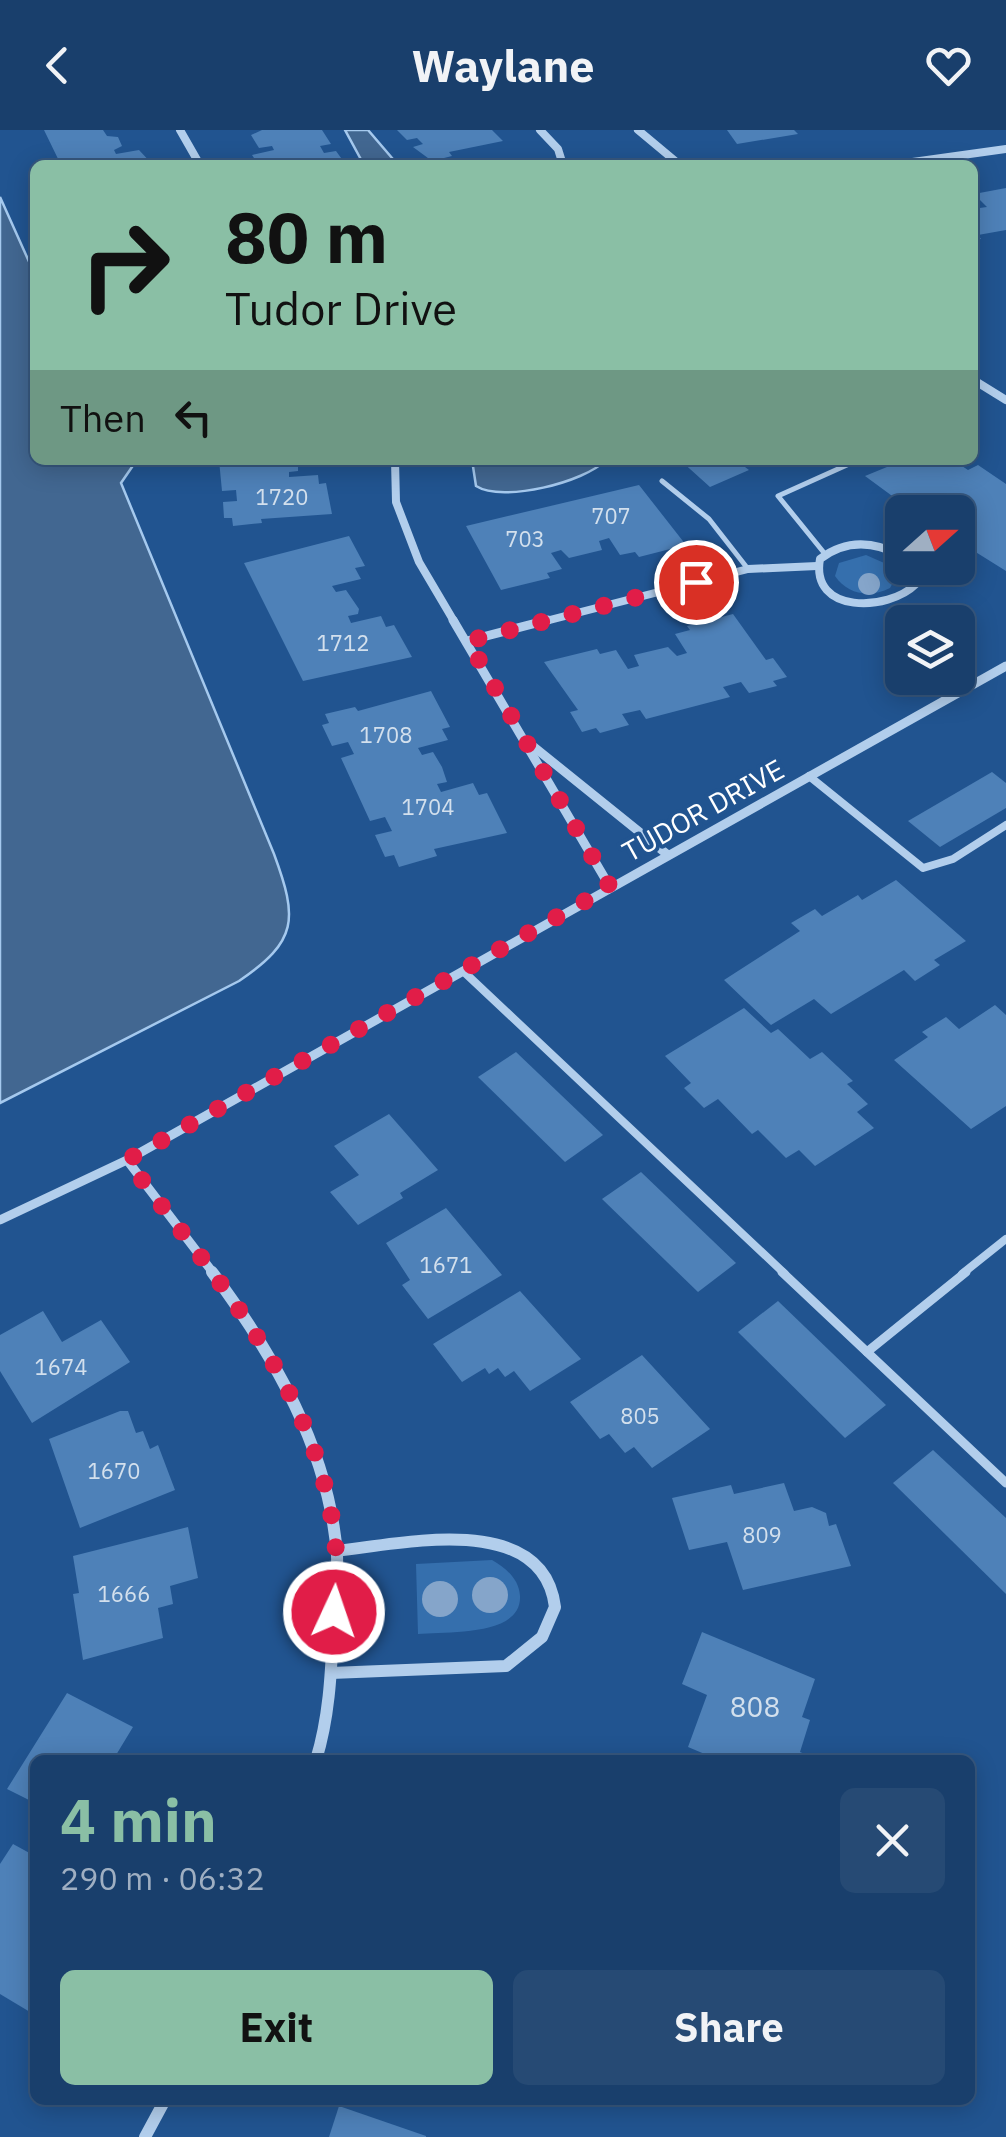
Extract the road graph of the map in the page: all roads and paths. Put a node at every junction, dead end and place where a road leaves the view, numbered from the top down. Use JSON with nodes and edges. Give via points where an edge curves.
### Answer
{"nodes":[{"id":1,"x":180,"y":130,"type":"edge"},
{"id":2,"x":540,"y":130,"type":"edge"},
{"id":3,"x":638,"y":130,"type":"edge"},
{"id":4,"x":1006,"y":149,"type":"edge"},
{"id":5,"x":197,"y":160,"type":"edge"},
{"id":6,"x":561,"y":160,"type":"edge"},
{"id":7,"x":674,"y":160,"type":"edge"},
{"id":8,"x":927,"y":160,"type":"edge"},
{"id":9,"x":978,"y":383,"type":"edge"},
{"id":10,"x":1006,"y":400,"type":"edge"},
{"id":11,"x":395,"y":465,"type":"edge"},
{"id":12,"x":847,"y":465,"type":"edge"},
{"id":13,"x":662,"y":482,"type":"dead end"},
{"id":14,"x":885,"y":550,"type":"edge"},
{"id":15,"x":826,"y":554,"type":"junction"},
{"id":16,"x":817,"y":566,"type":"junction"},
{"id":17,"x":748,"y":569,"type":"junction"},
{"id":18,"x":915,"y":585,"type":"edge"},
{"id":19,"x":468,"y":641,"type":"junction"},
{"id":20,"x":1006,"y":666,"type":"edge"},
{"id":21,"x":524,"y":740,"type":"junction"},
{"id":22,"x":809,"y":776,"type":"junction"},
{"id":23,"x":1006,"y":824,"type":"edge"},
{"id":24,"x":668,"y":855,"type":"junction"},
{"id":25,"x":610,"y":887,"type":"junction"},
{"id":26,"x":463,"y":970,"type":"junction"},
{"id":27,"x":127,"y":1160,"type":"junction"},
{"id":28,"x":0,"y":1220,"type":"edge"},
{"id":29,"x":1006,"y":1239,"type":"edge"},
{"id":30,"x":867,"y":1352,"type":"junction"},
{"id":31,"x":1006,"y":1483,"type":"edge"},
{"id":32,"x":336,"y":1552,"type":"junction"},
{"id":33,"x":331,"y":1672,"type":"junction"},
{"id":34,"x":318,"y":1755,"type":"edge"},
{"id":35,"x":162,"y":2105,"type":"edge"},
{"id":36,"x":145,"y":2137,"type":"edge"}],
"edges":[{"from":1,"to":5,"type":"street"},
{"from":2,"to":6,"type":"street"},
{"from":3,"to":7,"type":"street"},
{"from":4,"to":8,"type":"street"},
{"from":9,"to":10,"type":"street"},
{"from":11,"to":19,"type":"street","via":[[406,534]]},
{"from":12,"to":15,"type":"lane","via":[[778,496]]},
{"from":13,"to":17,"type":"lane","via":[[709,519]]},
{"from":14,"to":15,"type":"street","via":[[870,544]]},
{"from":15,"to":16,"type":"street"},
{"from":16,"to":17,"type":"street"},
{"from":16,"to":18,"type":"street","via":[[823,587],[849,603],[899,601]]},
{"from":17,"to":19,"type":"street"},
{"from":19,"to":21,"type":"street"},
{"from":20,"to":22,"type":"street","name":"TUDOR DRIVE"},
{"from":21,"to":24,"type":"street"},
{"from":21,"to":25,"type":"street"},
{"from":22,"to":23,"type":"lane","via":[[923,868],[952,859]]},
{"from":22,"to":24,"type":"street","name":"TUDOR DRIVE"},
{"from":24,"to":25,"type":"street","name":"TUDOR DRIVE"},
{"from":25,"to":26,"type":"street","name":"TUDOR DRIVE"},
{"from":26,"to":27,"type":"street","name":"TUDOR DRIVE"},
{"from":26,"to":30,"type":"lane"},
{"from":27,"to":28,"type":"street","name":"TUDOR DRIVE"},
{"from":27,"to":32,"type":"street","via":[[272,1356],[322,1473]]},
{"from":29,"to":30,"type":"lane"},
{"from":30,"to":31,"type":"lane"},
{"from":32,"to":33,"type":"street"},
{"from":32,"to":33,"type":"street","via":[[486,1538],[534,1558],[549,1577],[556,1603],[548,1630],[506,1666]]},
{"from":33,"to":34,"type":"street"},
{"from":35,"to":36,"type":"street"}]}
